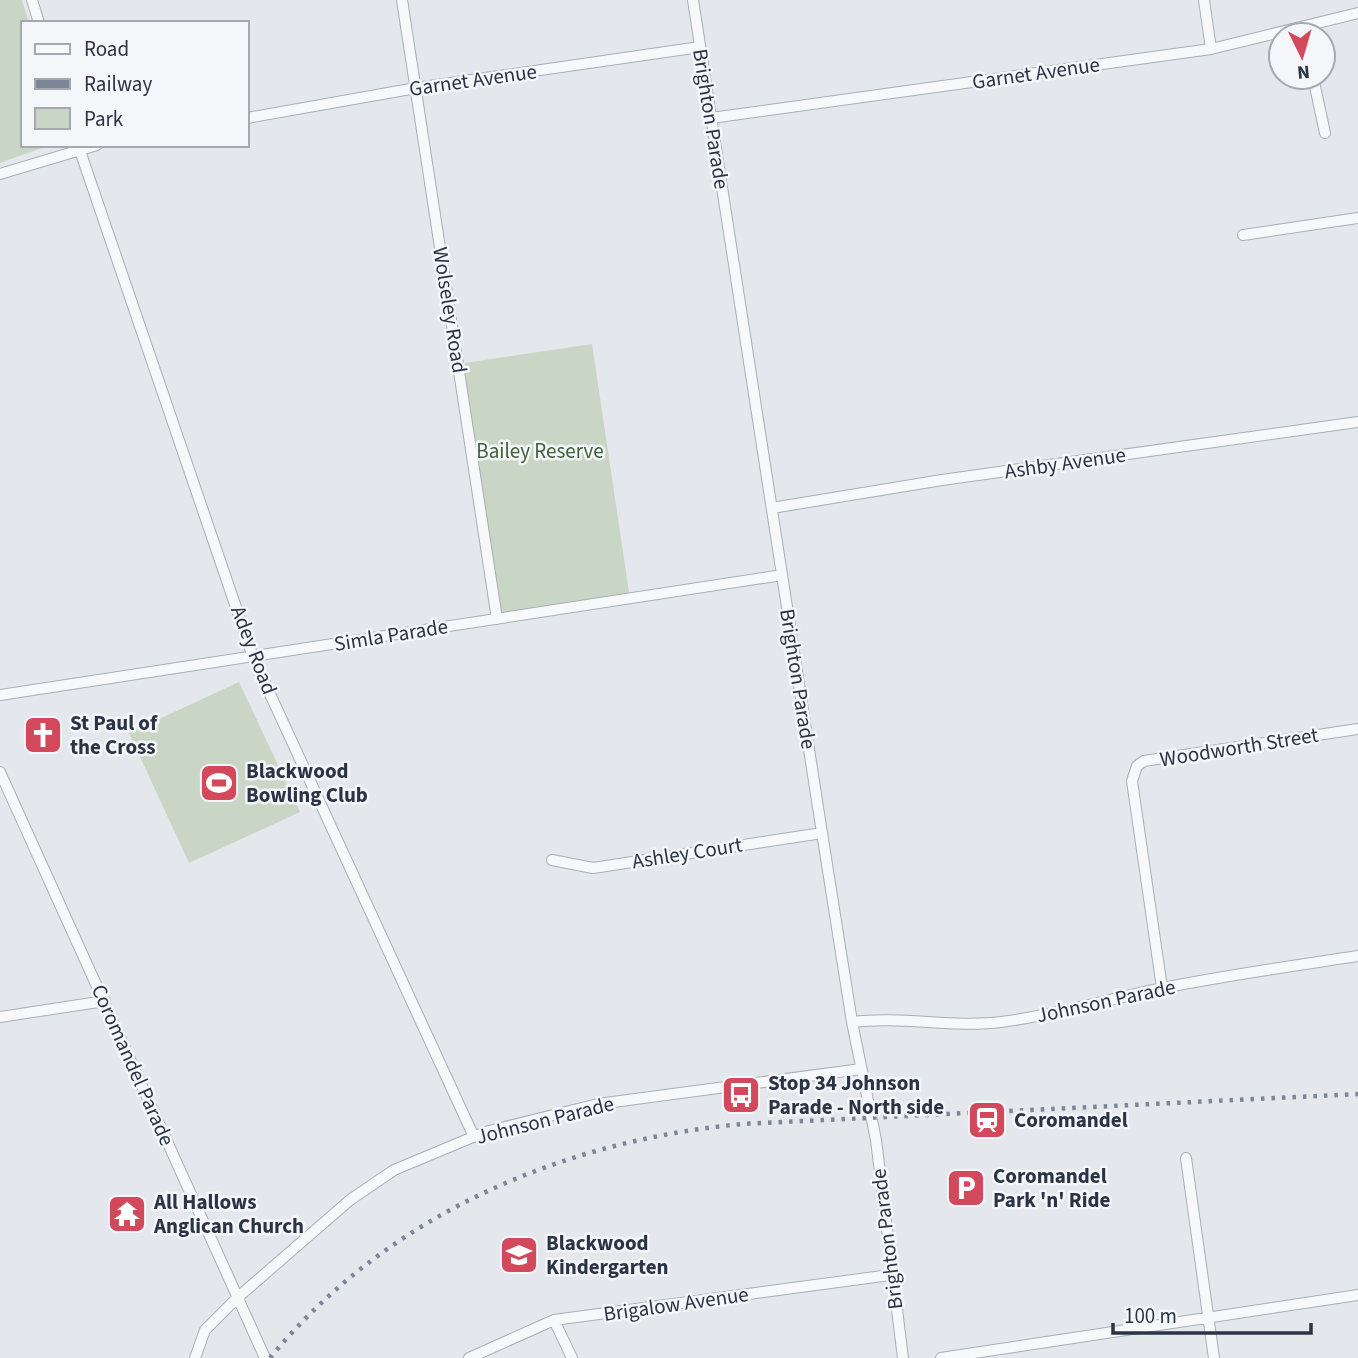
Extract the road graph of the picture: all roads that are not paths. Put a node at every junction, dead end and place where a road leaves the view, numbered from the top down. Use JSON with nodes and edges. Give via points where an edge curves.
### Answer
{"nodes":[{"id":1,"x":32,"y":0,"type":"edge"},
{"id":2,"x":402,"y":0,"type":"edge"},
{"id":3,"x":693,"y":0,"type":"edge"},
{"id":4,"x":1204,"y":0,"type":"edge"},
{"id":5,"x":1358,"y":13,"type":"edge"},
{"id":6,"x":38,"y":21,"type":"edge"},
{"id":7,"x":1333,"y":21,"type":"edge"},
{"id":8,"x":1267,"y":37,"type":"edge"},
{"id":9,"x":700,"y":47,"type":"junction"},
{"id":10,"x":1211,"y":48,"type":"junction"},
{"id":11,"x":416,"y":88,"type":"junction"},
{"id":12,"x":1316,"y":91,"type":"edge"},
{"id":13,"x":248,"y":118,"type":"edge"},
{"id":14,"x":711,"y":118,"type":"junction"},
{"id":15,"x":1325,"y":133,"type":"dead end"},
{"id":16,"x":79,"y":147,"type":"edge"},
{"id":17,"x":0,"y":174,"type":"edge"},
{"id":18,"x":1358,"y":218,"type":"edge"},
{"id":19,"x":1243,"y":235,"type":"dead end"},
{"id":20,"x":1358,"y":422,"type":"edge"},
{"id":21,"x":772,"y":508,"type":"junction"},
{"id":22,"x":782,"y":575,"type":"junction"},
{"id":23,"x":497,"y":619,"type":"junction"},
{"id":24,"x":253,"y":657,"type":"junction"},
{"id":25,"x":0,"y":695,"type":"edge"},
{"id":26,"x":1358,"y":729,"type":"edge"},
{"id":27,"x":0,"y":772,"type":"edge"},
{"id":28,"x":822,"y":833,"type":"junction"},
{"id":29,"x":552,"y":860,"type":"dead end"},
{"id":30,"x":1358,"y":956,"type":"edge"},
{"id":31,"x":1162,"y":988,"type":"junction"},
{"id":32,"x":105,"y":1002,"type":"junction"},
{"id":33,"x":0,"y":1017,"type":"edge"},
{"id":34,"x":852,"y":1022,"type":"junction"},
{"id":35,"x":861,"y":1069,"type":"junction"},
{"id":36,"x":474,"y":1137,"type":"junction"},
{"id":37,"x":1186,"y":1158,"type":"dead end"},
{"id":38,"x":890,"y":1275,"type":"junction"},
{"id":39,"x":1358,"y":1295,"type":"edge"},
{"id":40,"x":237,"y":1298,"type":"junction"},
{"id":41,"x":1208,"y":1318,"type":"junction"},
{"id":42,"x":555,"y":1320,"type":"junction"},
{"id":43,"x":194,"y":1358,"type":"edge"},
{"id":44,"x":265,"y":1358,"type":"edge"},
{"id":45,"x":468,"y":1358,"type":"edge"},
{"id":46,"x":572,"y":1358,"type":"edge"},
{"id":47,"x":903,"y":1358,"type":"edge"},
{"id":48,"x":942,"y":1358,"type":"edge"},
{"id":49,"x":1214,"y":1358,"type":"edge"}],
"edges":[{"from":1,"to":6,"type":"street"},
{"from":2,"to":11,"type":"street","name":"Wolseley Road"},
{"from":3,"to":9,"type":"street","name":"Brighton Parade"},
{"from":4,"to":10,"type":"street"},
{"from":5,"to":7,"type":"street","name":"Garnet Avenue"},
{"from":8,"to":10,"type":"street","name":"Garnet Avenue"},
{"from":9,"to":11,"type":"street","name":"Garnet Avenue"},
{"from":9,"to":14,"type":"street","name":"Brighton Parade"},
{"from":10,"to":14,"type":"street","name":"Garnet Avenue"},
{"from":11,"to":13,"type":"street","name":"Garnet Avenue"},
{"from":11,"to":23,"type":"street","name":"Wolseley Road"},
{"from":12,"to":15,"type":"street"},
{"from":14,"to":21,"type":"street","name":"Brighton Parade"},
{"from":16,"to":17,"type":"street"},
{"from":16,"to":24,"type":"street","name":"Adey Road"},
{"from":18,"to":19,"type":"street"},
{"from":20,"to":21,"type":"street","name":"Ashby Avenue"},
{"from":21,"to":22,"type":"street","name":"Brighton Parade"},
{"from":22,"to":23,"type":"street","name":"Simla Parade"},
{"from":22,"to":28,"type":"street","name":"Brighton Parade"},
{"from":23,"to":24,"type":"street","name":"Simla Parade"},
{"from":24,"to":25,"type":"street","name":"Simla Parade"},
{"from":24,"to":36,"type":"street","name":"Adey Road"},
{"from":26,"to":31,"type":"street","name":"Woodworth Street","via":[[1144,761],[1137,766],[1132,781]]},
{"from":27,"to":32,"type":"street","name":"Coromandel Parade"},
{"from":28,"to":29,"type":"street","name":"Ashley Court","via":[[593,868]]},
{"from":28,"to":34,"type":"street","name":"Brighton Parade"},
{"from":30,"to":31,"type":"street","name":"Johnson Parade"},
{"from":31,"to":34,"type":"street","name":"Johnson Parade","via":[[1000,1022]]},
{"from":32,"to":33,"type":"street"},
{"from":32,"to":40,"type":"street","name":"Coromandel Parade"},
{"from":34,"to":35,"type":"street","name":"Brighton Parade"},
{"from":35,"to":36,"type":"street","name":"Johnson Parade","via":[[598,1104]]},
{"from":35,"to":38,"type":"street","name":"Brighton Parade","via":[[876,1140]]},
{"from":36,"to":40,"type":"street","name":"Johnson Parade","via":[[394,1170],[349,1200]]},
{"from":37,"to":41,"type":"street"},
{"from":38,"to":42,"type":"street","name":"Brigalow Avenue"},
{"from":38,"to":47,"type":"street","name":"Brighton Parade"},
{"from":39,"to":41,"type":"street"},
{"from":40,"to":43,"type":"street","name":"Johnson Parade","via":[[205,1330]]},
{"from":40,"to":44,"type":"street","name":"Coromandel Parade"},
{"from":41,"to":48,"type":"street"},
{"from":41,"to":49,"type":"street"},
{"from":42,"to":45,"type":"street","name":"Brigalow Avenue"},
{"from":42,"to":46,"type":"street"}]}
